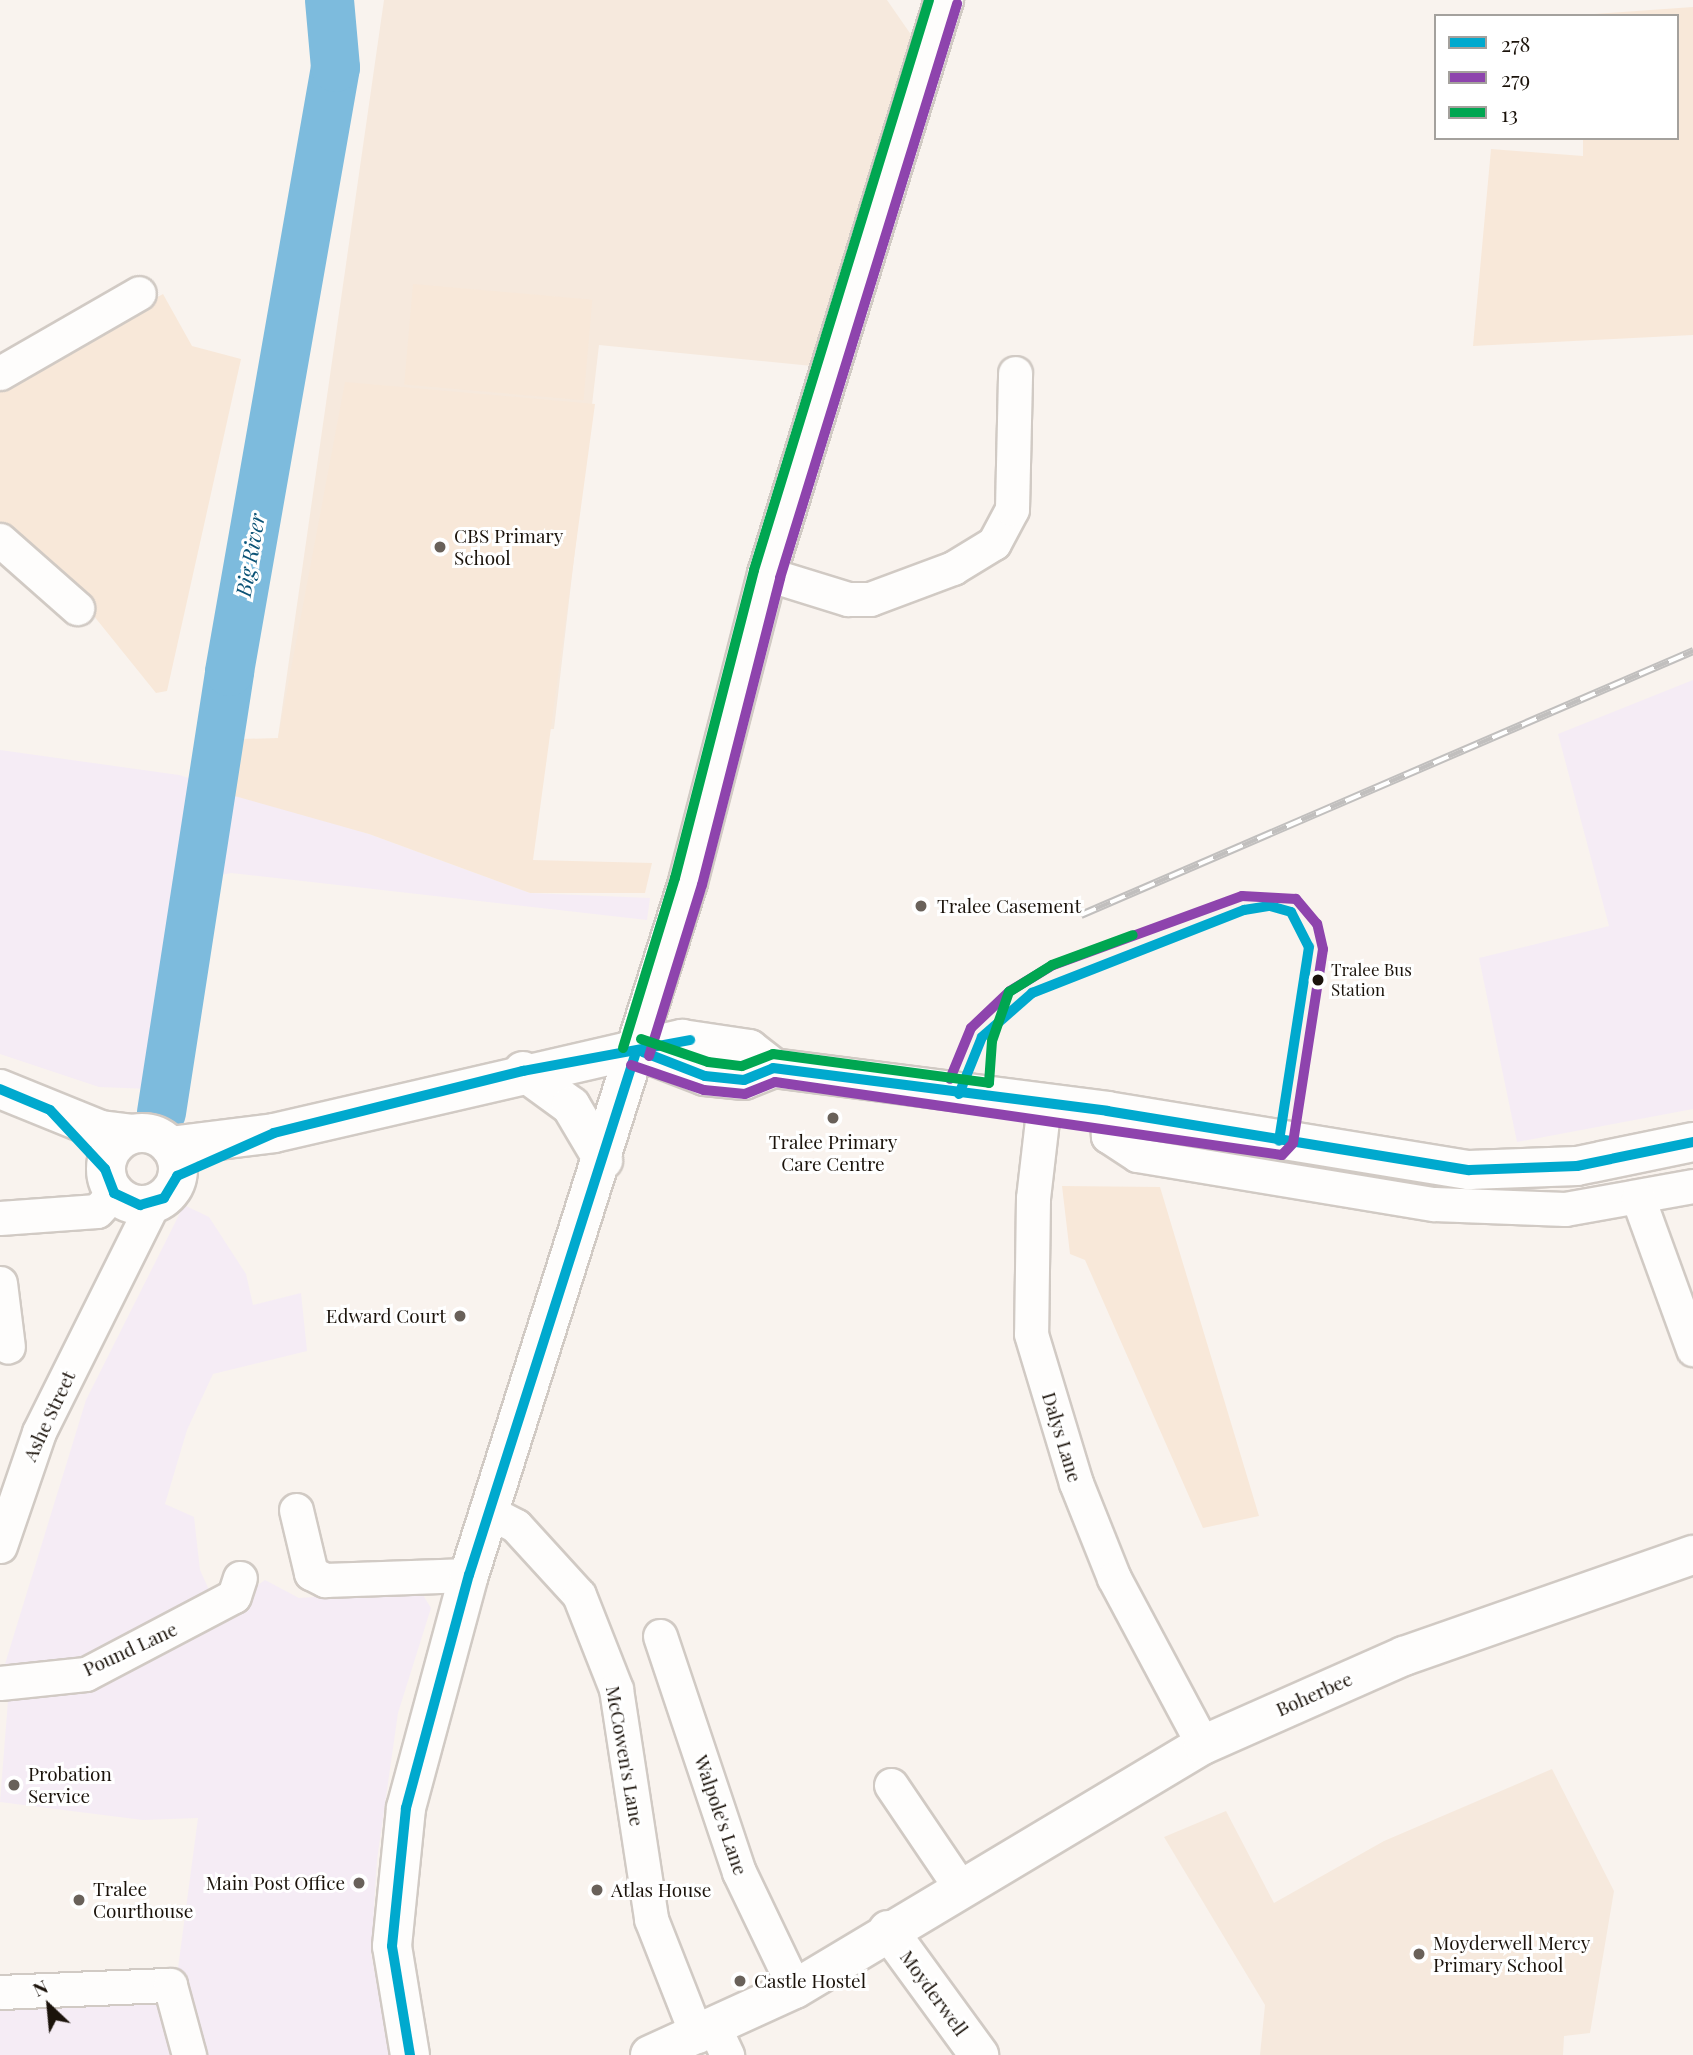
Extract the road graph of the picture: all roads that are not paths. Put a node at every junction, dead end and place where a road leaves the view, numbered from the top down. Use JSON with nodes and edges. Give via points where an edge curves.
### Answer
{"nodes":[{"id":1,"x":944,"y":0,"type":"edge"},
{"id":2,"x":139,"y":293,"type":"dead end"},
{"id":3,"x":0,"y":373,"type":"edge"},
{"id":4,"x":1015,"y":373,"type":"dead end"},
{"id":5,"x":0,"y":540,"type":"edge"},
{"id":6,"x":767,"y":574,"type":"junction"},
{"id":7,"x":77,"y":608,"type":"dead end"},
{"id":8,"x":640,"y":1052,"type":"junction"},
{"id":9,"x":523,"y":1071,"type":"junction"},
{"id":10,"x":0,"y":1089,"type":"edge"},
{"id":11,"x":1044,"y":1103,"type":"junction"},
{"id":12,"x":50,"y":1110,"type":"junction"},
{"id":13,"x":1107,"y":1111,"type":"junction"},
{"id":14,"x":1693,"y":1142,"type":"edge"},
{"id":15,"x":603,"y":1160,"type":"junction"},
{"id":16,"x":141,"y":1182,"type":"junction"},
{"id":17,"x":1693,"y":1186,"type":"edge"},
{"id":18,"x":1638,"y":1198,"type":"junction"},
{"id":19,"x":0,"y":1218,"type":"edge"},
{"id":20,"x":0,"y":1283,"type":"edge"},
{"id":21,"x":8,"y":1347,"type":"dead end"},
{"id":22,"x":1693,"y":1349,"type":"edge"},
{"id":23,"x":13,"y":1463,"type":"edge"},
{"id":24,"x":296,"y":1510,"type":"dead end"},
{"id":25,"x":489,"y":1512,"type":"junction"},
{"id":26,"x":0,"y":1546,"type":"edge"},
{"id":27,"x":1693,"y":1555,"type":"edge"},
{"id":28,"x":469,"y":1575,"type":"junction"},
{"id":29,"x":240,"y":1578,"type":"dead end"},
{"id":30,"x":660,"y":1636,"type":"dead end"},
{"id":31,"x":0,"y":1683,"type":"edge"},
{"id":32,"x":1203,"y":1745,"type":"junction"},
{"id":33,"x":891,"y":1785,"type":"dead end"},
{"id":34,"x":962,"y":1890,"type":"junction"},
{"id":35,"x":888,"y":1930,"type":"junction"},
{"id":36,"x":795,"y":1989,"type":"junction"},
{"id":37,"x":0,"y":1992,"type":"edge"},
{"id":38,"x":713,"y":2040,"type":"edge"},
{"id":39,"x":189,"y":2055,"type":"edge"},
{"id":40,"x":410,"y":2055,"type":"edge"},
{"id":41,"x":650,"y":2055,"type":"edge"},
{"id":42,"x":979,"y":2055,"type":"edge"}],
"edges":[{"from":1,"to":6,"type":"main road"},
{"from":2,"to":3,"type":"street"},
{"from":4,"to":6,"type":"street","via":[[1012,509],[994,543],[953,569],[870,599],[848,599]]},
{"from":5,"to":7,"type":"street"},
{"from":6,"to":8,"type":"main road"},
{"from":8,"to":9,"type":"main road"},
{"from":8,"to":11,"type":"main road","via":[[705,1076],[744,1080],[773,1068]]},
{"from":8,"to":15,"type":"main road"},
{"from":9,"to":15,"type":"main road","via":[[571,1107]]},
{"from":9,"to":16,"type":"main road","via":[[274,1133]]},
{"from":10,"to":12,"type":"main road"},
{"from":11,"to":13,"type":"main road"},
{"from":11,"to":32,"type":"street","name":"Dalys Lane","via":[[1033,1198],[1031,1334],[1076,1483],[1114,1578]]},
{"from":12,"to":16,"type":"main road"},
{"from":12,"to":16,"type":"main road","via":[[161,1138]]},
{"from":13,"to":14,"type":"main road","via":[[1469,1170],[1577,1166]]},
{"from":13,"to":18,"type":"street","via":[[1108,1136],[1137,1155],[1434,1204],[1519,1211]]},
{"from":15,"to":25,"type":"main road"},
{"from":16,"to":19,"type":"street","via":[[97,1211]]},
{"from":16,"to":23,"type":"street","name":"Ashe Street","via":[[111,1292]]},
{"from":17,"to":18,"type":"street"},
{"from":18,"to":22,"type":"street"},
{"from":20,"to":21,"type":"street"},
{"from":23,"to":26,"type":"street","name":"Ashe Street"},
{"from":24,"to":28,"type":"street","via":[[311,1573],[325,1580]]},
{"from":25,"to":28,"type":"main road"},
{"from":25,"to":38,"type":"street","name":"McCowen's Lane","via":[[516,1526],[579,1595],[616,1689],[651,1919]]},
{"from":27,"to":32,"type":"main road","name":"Boherbee","via":[[1404,1656]]},
{"from":28,"to":40,"type":"main road","via":[[407,1808],[392,1946]]},
{"from":29,"to":31,"type":"street","name":"Pound Lane","via":[[234,1597],[86,1674]]},
{"from":30,"to":36,"type":"street","name":"Walpole's Lane","via":[[739,1872]]},
{"from":32,"to":34,"type":"main road","name":"Boherbee"},
{"from":33,"to":34,"type":"street"},
{"from":34,"to":35,"type":"main road","name":"Boherbee"},
{"from":35,"to":36,"type":"main road","name":"Boherbee"},
{"from":35,"to":42,"type":"main road","name":"Moyderwell"},
{"from":36,"to":38,"type":"main road","name":"Boherbee"},
{"from":37,"to":39,"type":"street","via":[[170,1985]]},
{"from":38,"to":41,"type":"main road","name":"Boherbee"}]}
